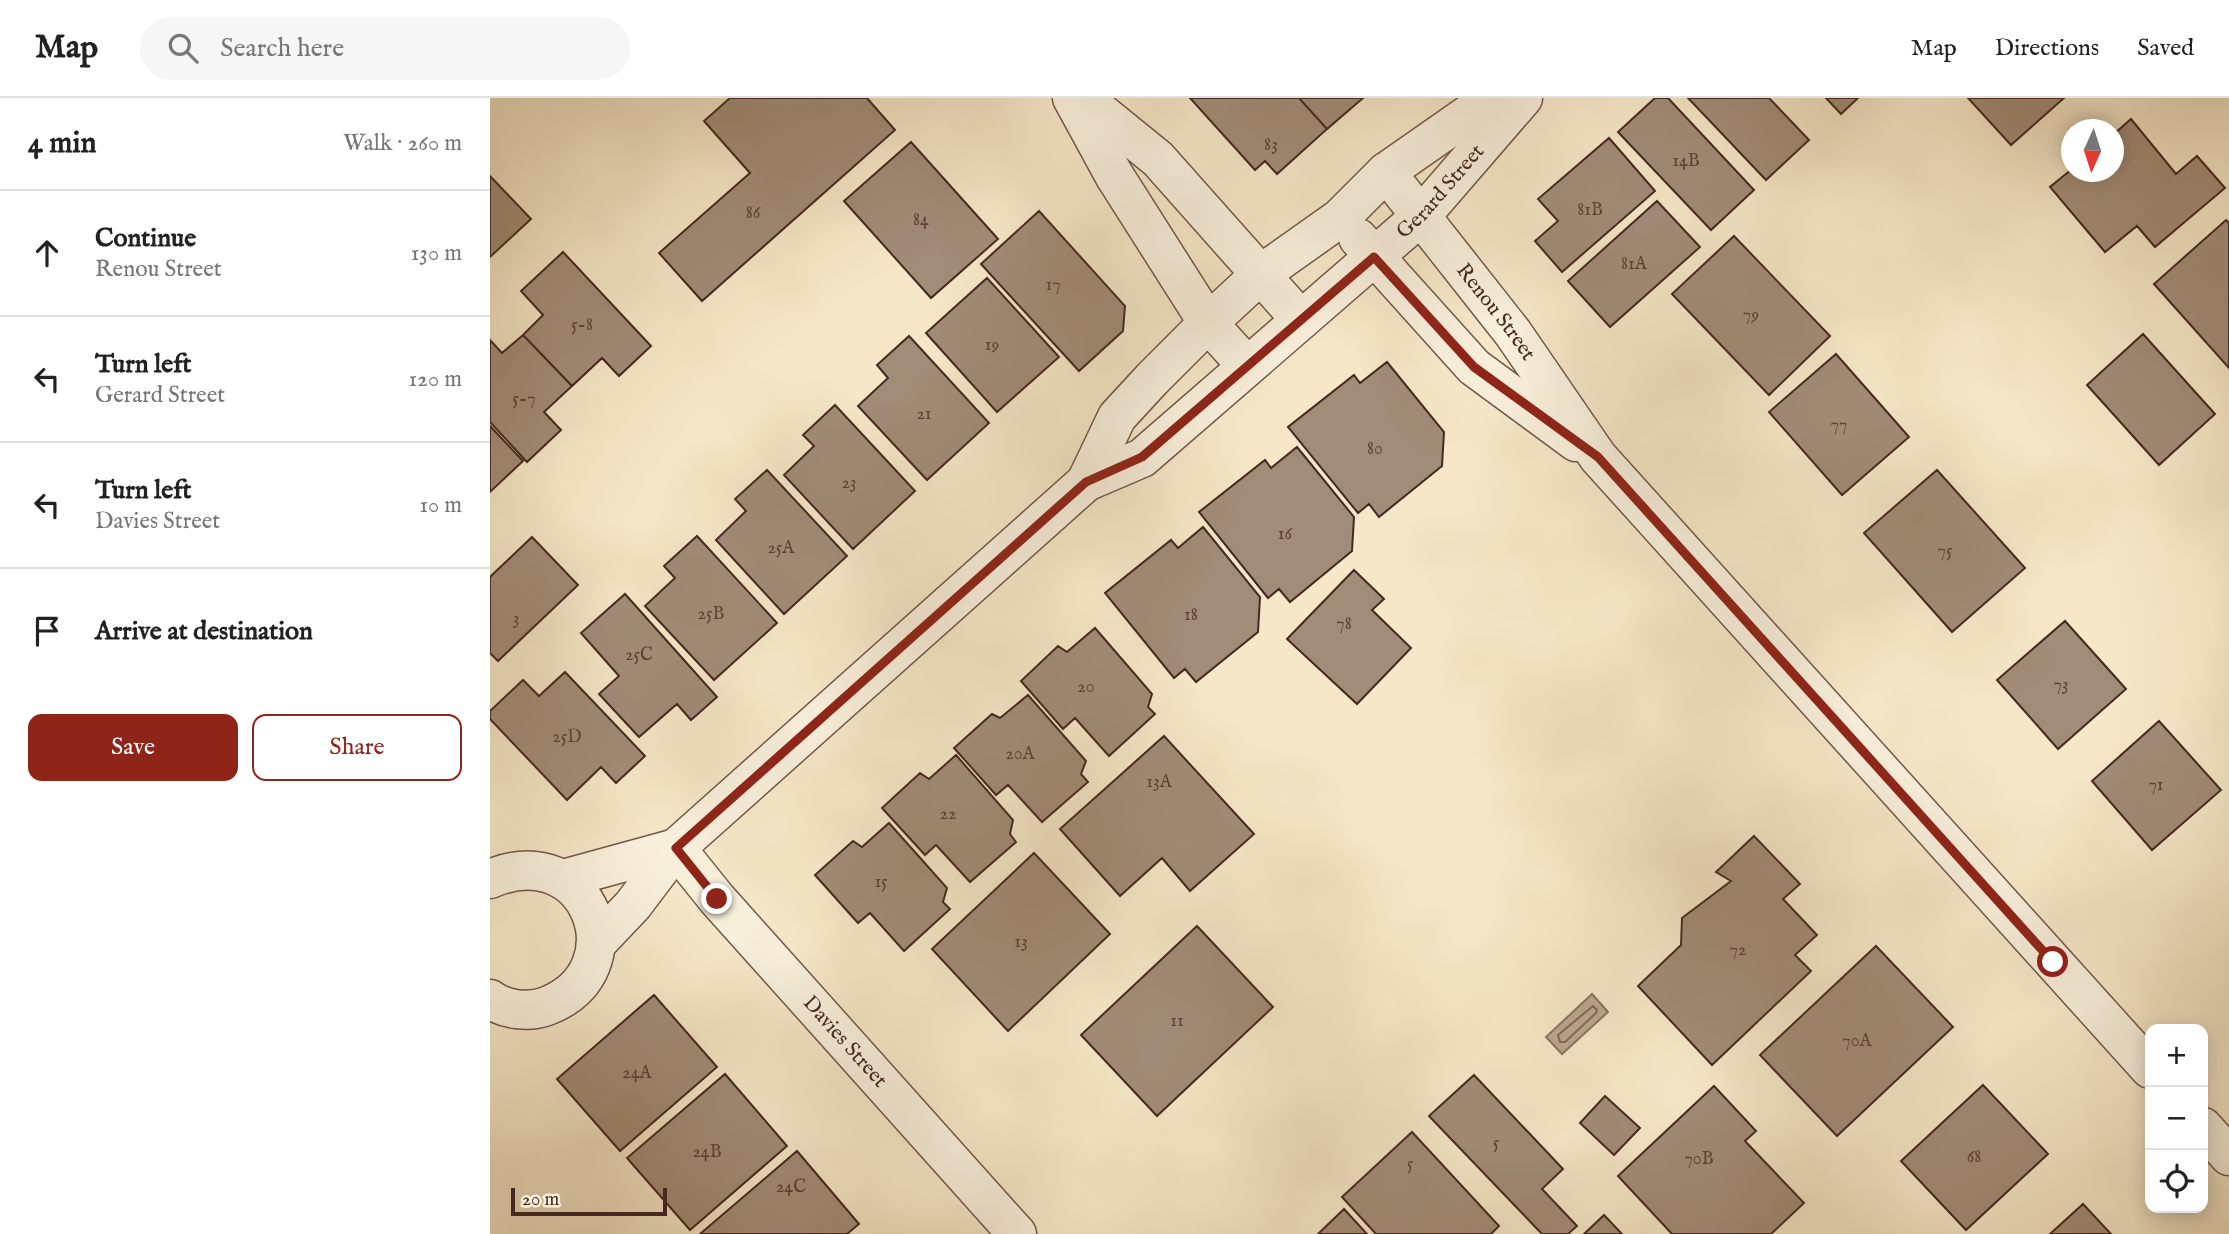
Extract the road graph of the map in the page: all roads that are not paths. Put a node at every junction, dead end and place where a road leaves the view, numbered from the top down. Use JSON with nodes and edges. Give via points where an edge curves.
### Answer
{"nodes":[{"id":1,"x":1072,"y":98,"type":"edge"},
{"id":2,"x":1083,"y":98,"type":"edge"},
{"id":3,"x":1492,"y":98,"type":"edge"},
{"id":4,"x":1523,"y":98,"type":"edge"},
{"id":5,"x":1386,"y":172,"type":"junction"},
{"id":6,"x":1421,"y":216,"type":"junction"},
{"id":7,"x":1340,"y":218,"type":"junction"},
{"id":8,"x":1374,"y":257,"type":"junction"},
{"id":9,"x":1261,"y":274,"type":"junction"},
{"id":10,"x":1301,"y":320,"type":"junction"},
{"id":11,"x":1209,"y":323,"type":"junction"},
{"id":12,"x":1247,"y":366,"type":"junction"},
{"id":13,"x":1598,"y":457,"type":"junction"},
{"id":14,"x":1086,"y":482,"type":"junction"},
{"id":15,"x":490,"y":843,"type":"edge"},
{"id":16,"x":676,"y":848,"type":"junction"},
{"id":17,"x":545,"y":874,"type":"junction"},
{"id":18,"x":490,"y":879,"type":"edge"},
{"id":19,"x":596,"y":944,"type":"junction"},
{"id":20,"x":499,"y":1010,"type":"edge"},
{"id":21,"x":2145,"y":1063,"type":"edge"},
{"id":22,"x":2208,"y":1133,"type":"edge"},
{"id":23,"x":2229,"y":1156,"type":"edge"},
{"id":24,"x":1017,"y":1234,"type":"edge"}],
"edges":[{"from":1,"to":11,"type":"street","via":[[1114,175]]},
{"from":2,"to":9,"type":"street","via":[[1158,159]]},
{"from":3,"to":5,"type":"street","name":"Gerard Street"},
{"from":4,"to":6,"type":"street","name":"Gerard Street"},
{"from":5,"to":6,"type":"street","name":"Renou Street"},
{"from":5,"to":7,"type":"street","name":"Gerard Street"},
{"from":6,"to":8,"type":"street","name":"Gerard Street"},
{"from":6,"to":13,"type":"street","name":"Renou Street","via":[[1513,333]]},
{"from":7,"to":8,"type":"street","name":"Renou Street"},
{"from":7,"to":9,"type":"street","name":"Gerard Street"},
{"from":8,"to":10,"type":"street","name":"Gerard Street"},
{"from":8,"to":13,"type":"street","name":"Renou Street","via":[[1474,367]]},
{"from":9,"to":10,"type":"street"},
{"from":9,"to":11,"type":"street","name":"Gerard Street"},
{"from":10,"to":12,"type":"street","name":"Gerard Street"},
{"from":11,"to":12,"type":"street"},
{"from":11,"to":14,"type":"street","name":"Gerard Street","via":[[1117,417]]},
{"from":12,"to":14,"type":"street","name":"Gerard Street","via":[[1142,457]]},
{"from":13,"to":21,"type":"street","name":"Renou Street"},
{"from":14,"to":16,"type":"street","name":"Gerard Street"},
{"from":15,"to":17,"type":"street"},
{"from":16,"to":17,"type":"street","name":"Gerard Street"},
{"from":16,"to":19,"type":"street","name":"Gerard Street"},
{"from":16,"to":24,"type":"street","name":"Davies Street"},
{"from":17,"to":18,"type":"street","name":"Gerard Street","via":[[506,872]]},
{"from":17,"to":19,"type":"street","via":[[577,891],[595,925]]},
{"from":19,"to":20,"type":"street","via":[[591,966],[562,1000],[540,1008]]},
{"from":22,"to":23,"type":"street"}]}
